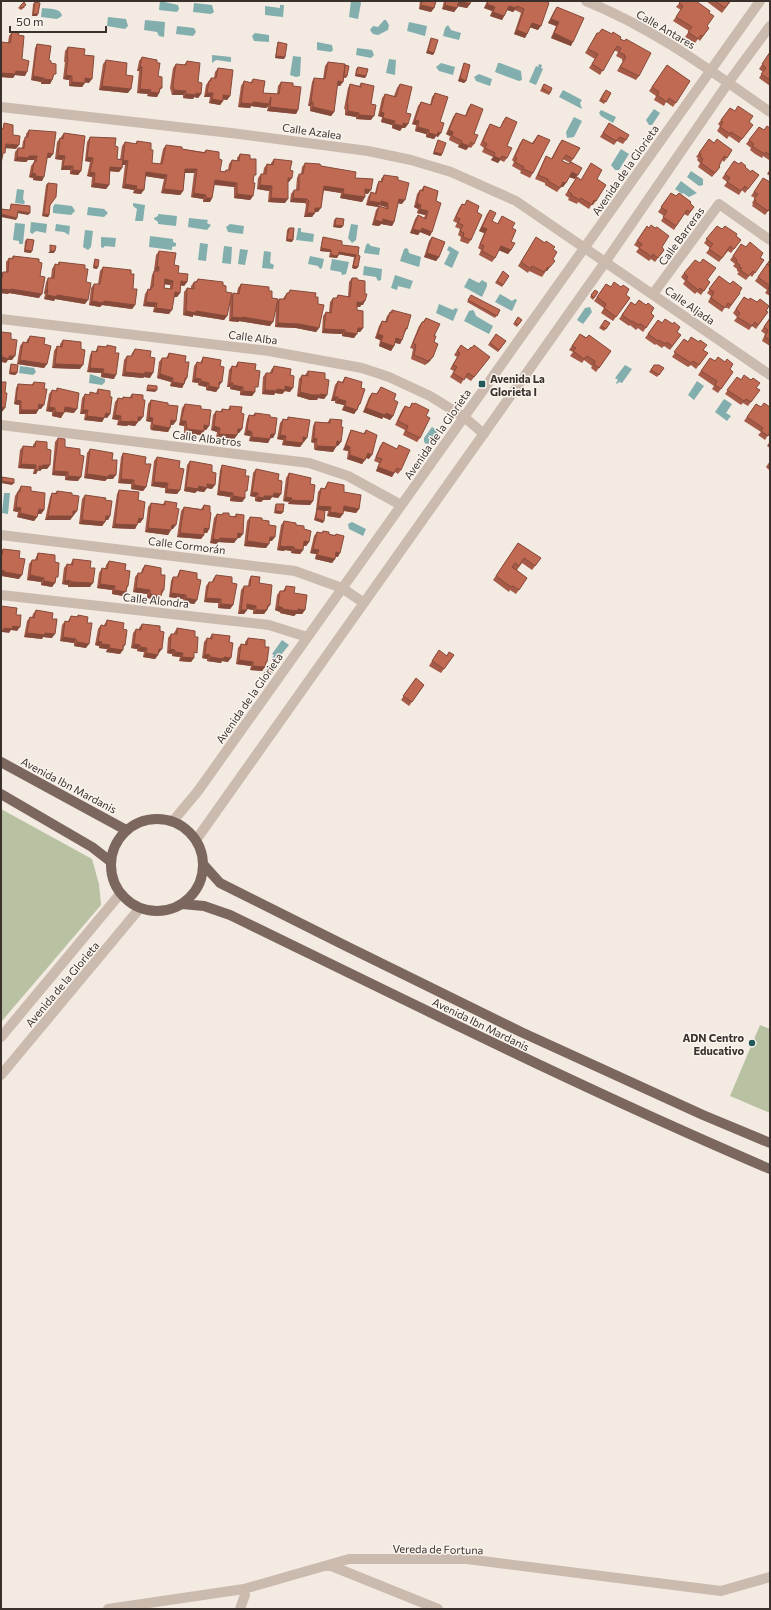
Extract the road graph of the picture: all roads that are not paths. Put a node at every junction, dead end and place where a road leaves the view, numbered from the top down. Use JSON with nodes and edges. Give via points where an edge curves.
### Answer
{"nodes":[{"id":1,"x":586,"y":1,"type":"edge"},
{"id":2,"x":760,"y":1,"type":"edge"},
{"id":3,"x":770,"y":26,"type":"edge"},
{"id":4,"x":711,"y":70,"type":"junction"},
{"id":5,"x":728,"y":83,"type":"junction"},
{"id":6,"x":1,"y":107,"type":"edge"},
{"id":7,"x":770,"y":112,"type":"edge"},
{"id":8,"x":770,"y":240,"type":"edge"},
{"id":9,"x":585,"y":247,"type":"junction"},
{"id":10,"x":596,"y":255,"type":"joint"},
{"id":11,"x":606,"y":261,"type":"junction"},
{"id":12,"x":653,"y":294,"type":"junction"},
{"id":13,"x":1,"y":319,"type":"edge"},
{"id":14,"x":770,"y":375,"type":"edge"},
{"id":15,"x":464,"y":417,"type":"junction"},
{"id":16,"x":1,"y":425,"type":"edge"},
{"id":17,"x":484,"y":434,"type":"junction"},
{"id":18,"x":401,"y":505,"type":"junction"},
{"id":19,"x":1,"y":535,"type":"edge"},
{"id":20,"x":342,"y":588,"type":"junction"},
{"id":21,"x":1,"y":595,"type":"edge"},
{"id":22,"x":364,"y":603,"type":"junction"},
{"id":23,"x":307,"y":637,"type":"junction"},
{"id":24,"x":1,"y":762,"type":"edge"},
{"id":25,"x":1,"y":794,"type":"edge"},
{"id":26,"x":173,"y":821,"type":"junction"},
{"id":27,"x":126,"y":830,"type":"junction"},
{"id":28,"x":196,"y":840,"type":"junction"},
{"id":29,"x":110,"y":861,"type":"junction"},
{"id":30,"x":203,"y":864,"type":"junction"},
{"id":31,"x":120,"y":894,"type":"junction"},
{"id":32,"x":182,"y":904,"type":"junction"},
{"id":33,"x":140,"y":908,"type":"junction"},
{"id":34,"x":1,"y":1036,"type":"edge"},
{"id":35,"x":1,"y":1075,"type":"edge"},
{"id":36,"x":770,"y":1143,"type":"edge"},
{"id":37,"x":770,"y":1169,"type":"edge"},
{"id":38,"x":350,"y":1559,"type":"junction"},
{"id":39,"x":329,"y":1565,"type":"junction"},
{"id":40,"x":770,"y":1577,"type":"edge"},
{"id":41,"x":364,"y":1579,"type":"junction"},
{"id":42,"x":244,"y":1589,"type":"junction"},
{"id":43,"x":433,"y":1608,"type":"edge"},
{"id":44,"x":108,"y":1609,"type":"edge"},
{"id":45,"x":240,"y":1609,"type":"edge"}],
"edges":[{"from":1,"to":4,"type":"street","name":"Calle Antares","via":[[649,31]]},
{"from":2,"to":4,"type":"street","name":"Avenida de la Glorieta"},
{"from":3,"to":5,"type":"street"},
{"from":4,"to":5,"type":"street","name":"Calle Antares"},
{"from":4,"to":9,"type":"street","name":"Avenida de la Glorieta"},
{"from":5,"to":7,"type":"street","name":"Calle Antares"},
{"from":5,"to":11,"type":"street"},
{"from":6,"to":9,"type":"street","name":"Calle Azalea","via":[[246,134],[368,151],[411,160],[451,172],[516,201],[566,237]]},
{"from":8,"to":12,"type":"street","name":"Calle Barreras","via":[[719,204]]},
{"from":9,"to":10,"type":"street","name":"Calle Azalea"},
{"from":9,"to":15,"type":"street","name":"Avenida de la Glorieta"},
{"from":10,"to":11,"type":"street","name":"Calle Aljada"},
{"from":11,"to":12,"type":"street","name":"Calle Aljada"},
{"from":11,"to":17,"type":"street"},
{"from":12,"to":14,"type":"street","name":"Calle Aljada"},
{"from":13,"to":15,"type":"street","name":"Calle Alba","via":[[269,351],[362,368],[430,396]]},
{"from":15,"to":17,"type":"street","name":"Calle Alba"},
{"from":15,"to":18,"type":"street","name":"Avenida de la Glorieta"},
{"from":16,"to":18,"type":"street","name":"Calle Albatros","via":[[309,463],[348,476]]},
{"from":17,"to":22,"type":"street"},
{"from":18,"to":20,"type":"street","name":"Avenida de la Glorieta"},
{"from":19,"to":20,"type":"street","name":"Calle Cormorán","via":[[295,571]]},
{"from":20,"to":22,"type":"street","name":"Calle Cormorán"},
{"from":20,"to":23,"type":"street","name":"Avenida de la Glorieta"},
{"from":21,"to":23,"type":"street","name":"Calle Alondra","via":[[269,625]]},
{"from":22,"to":28,"type":"street"},
{"from":23,"to":26,"type":"street","name":"Avenida de la Glorieta","via":[[198,791]]},
{"from":24,"to":27,"type":"main road","name":"Avenida Ibn Mardanis"},
{"from":25,"to":29,"type":"main road","via":[[92,847]]},
{"from":26,"to":27,"type":"main road","via":[[161,818],[148,819]]},
{"from":26,"to":28,"type":"main road","via":[[186,829]]},
{"from":27,"to":29,"type":"main road","via":[[112,849]]},
{"from":28,"to":30,"type":"main road"},
{"from":29,"to":31,"type":"main road","via":[[112,878]]},
{"from":30,"to":32,"type":"main road","via":[[201,880],[194,893]]},
{"from":30,"to":36,"type":"main road","name":"Avenida Ibn Mardanis","via":[[220,883],[353,950],[520,1032]]},
{"from":31,"to":33,"type":"main road"},
{"from":31,"to":34,"type":"street","name":"Avenida de la Glorieta"},
{"from":32,"to":33,"type":"main road","via":[[169,910],[154,911]]},
{"from":32,"to":37,"type":"main road","name":"Avenida Ibn Mardanis","via":[[204,906],[230,915],[508,1051]]},
{"from":33,"to":35,"type":"street","name":"Avenida de la Glorieta"},
{"from":38,"to":39,"type":"street","name":"Vereda de Fortuna"},
{"from":38,"to":40,"type":"street","name":"Vereda de Fortuna","via":[[467,1559],[721,1591]]},
{"from":38,"to":41,"type":"street"},
{"from":39,"to":41,"type":"street"},
{"from":39,"to":42,"type":"street","name":"Vereda de Fortuna"},
{"from":41,"to":43,"type":"street"},
{"from":42,"to":44,"type":"street","name":"Vereda de Fortuna"},
{"from":42,"to":45,"type":"street","via":[[245,1595]]}]}
